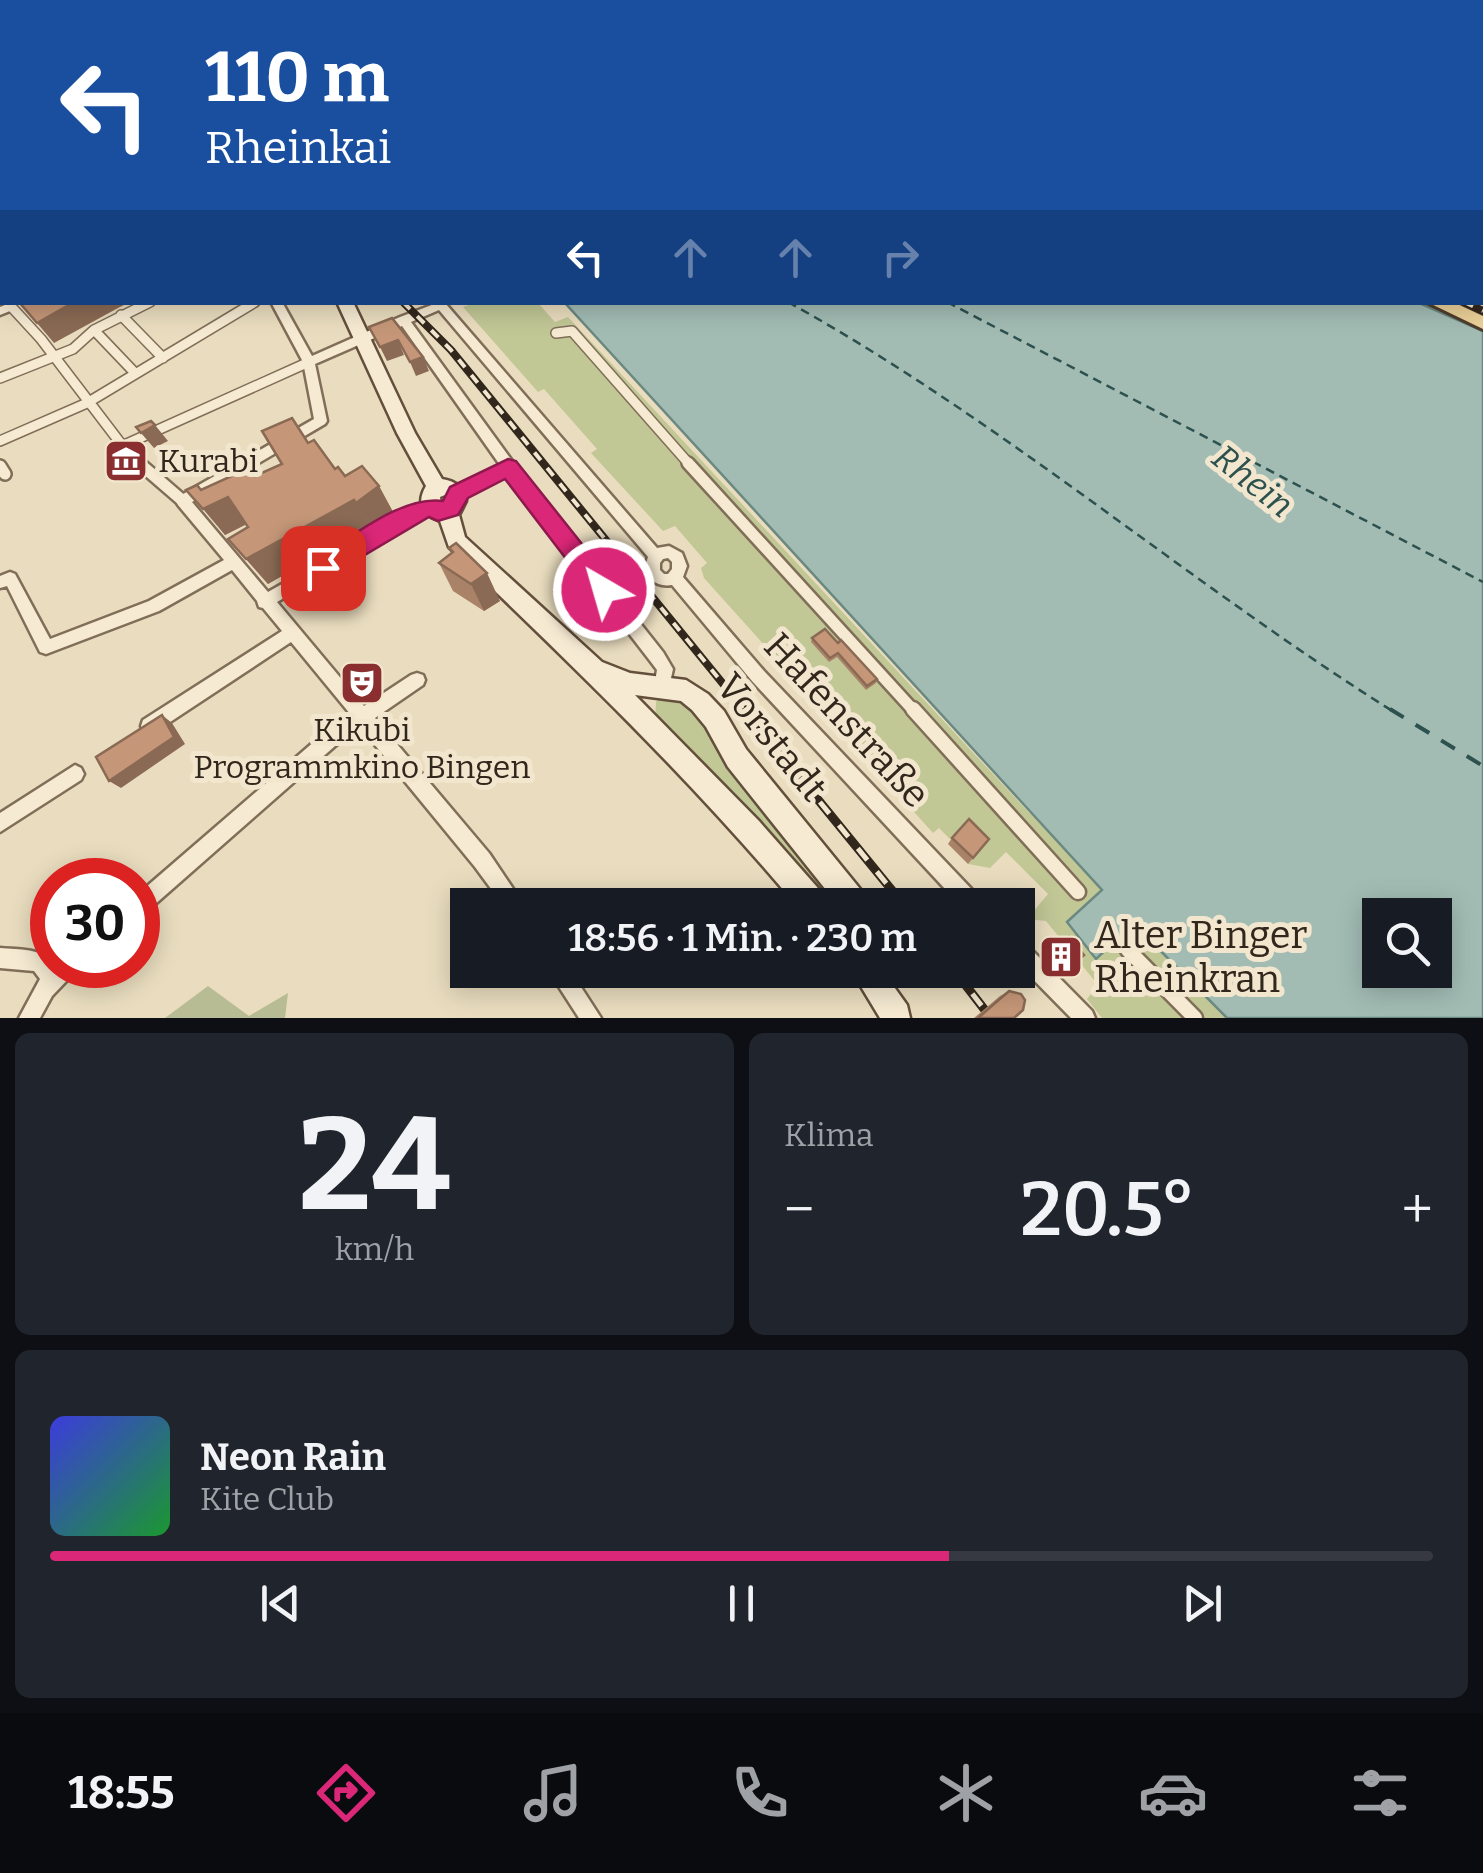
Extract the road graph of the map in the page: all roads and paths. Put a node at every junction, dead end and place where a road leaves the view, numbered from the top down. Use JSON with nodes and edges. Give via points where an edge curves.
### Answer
{"nodes":[{"id":1,"x":144,"y":305,"type":"edge"},
{"id":2,"x":251,"y":305,"type":"edge"},
{"id":3,"x":278,"y":305,"type":"edge"},
{"id":4,"x":346,"y":305,"type":"edge"},
{"id":5,"x":440,"y":305,"type":"edge"},
{"id":6,"x":443,"y":305,"type":"edge"},
{"id":7,"x":1443,"y":305,"type":"edge"},
{"id":8,"x":11,"y":308,"type":"edge"},
{"id":9,"x":116,"y":318,"type":"junction"},
{"id":10,"x":404,"y":320,"type":"junction"},
{"id":11,"x":1483,"y":323,"type":"edge"},
{"id":12,"x":94,"y":330,"type":"junction"},
{"id":13,"x":556,"y":334,"type":"dead end"},
{"id":14,"x":364,"y":340,"type":"junction"},
{"id":15,"x":43,"y":342,"type":"junction"},
{"id":16,"x":53,"y":356,"type":"junction"},
{"id":17,"x":163,"y":358,"type":"junction"},
{"id":18,"x":308,"y":362,"type":"junction"},
{"id":19,"x":135,"y":374,"type":"junction"},
{"id":20,"x":0,"y":378,"type":"edge"},
{"id":21,"x":86,"y":403,"type":"junction"},
{"id":22,"x":0,"y":440,"type":"edge"},
{"id":23,"x":122,"y":446,"type":"junction"},
{"id":24,"x":508,"y":467,"type":"junction"},
{"id":25,"x":443,"y":500,"type":"junction"},
{"id":26,"x":183,"y":501,"type":"junction"},
{"id":27,"x":231,"y":562,"type":"junction"},
{"id":28,"x":5,"y":580,"type":"edge"},
{"id":29,"x":264,"y":602,"type":"junction"},
{"id":30,"x":291,"y":633,"type":"junction"},
{"id":31,"x":595,"y":671,"type":"junction"},
{"id":32,"x":417,"y":680,"type":"dead end"},
{"id":33,"x":662,"y":687,"type":"junction"},
{"id":34,"x":364,"y":718,"type":"junction"},
{"id":35,"x":648,"y":726,"type":"junction"},
{"id":36,"x":129,"y":738,"type":"edge"},
{"id":37,"x":75,"y":774,"type":"dead end"},
{"id":38,"x":0,"y":823,"type":"edge"},
{"id":39,"x":160,"y":887,"type":"edge"},
{"id":40,"x":502,"y":888,"type":"edge"},
{"id":41,"x":799,"y":888,"type":"edge"},
{"id":42,"x":841,"y":888,"type":"edge"},
{"id":43,"x":958,"y":888,"type":"edge"},
{"id":44,"x":1078,"y":892,"type":"dead end"},
{"id":45,"x":1128,"y":950,"type":"dead end"},
{"id":46,"x":0,"y":958,"type":"edge"},
{"id":47,"x":30,"y":961,"type":"edge"},
{"id":48,"x":1035,"y":967,"type":"edge"},
{"id":49,"x":50,"y":988,"type":"edge"},
{"id":50,"x":570,"y":988,"type":"edge"},
{"id":51,"x":877,"y":988,"type":"edge"},
{"id":52,"x":886,"y":988,"type":"edge"},
{"id":53,"x":896,"y":1017,"type":"edge"},
{"id":54,"x":28,"y":1018,"type":"edge"},
{"id":55,"x":591,"y":1018,"type":"edge"},
{"id":56,"x":1085,"y":1018,"type":"edge"},
{"id":57,"x":1195,"y":1018,"type":"edge"}],
"edges":[{"from":1,"to":9,"type":"street"},
{"from":2,"to":17,"type":"street"},
{"from":3,"to":18,"type":"street"},
{"from":4,"to":14,"type":"main road","name":"Vorstadt"},
{"from":5,"to":10,"type":"street"},
{"from":6,"to":43,"type":"street","name":"Hafenstraße","via":[[656,557],[680,560],[674,578],[758,676]]},
{"from":7,"to":11,"type":"main road"},
{"from":8,"to":15,"type":"street"},
{"from":9,"to":12,"type":"street"},
{"from":9,"to":15,"type":"street","via":[[62,344]]},
{"from":9,"to":17,"type":"street"},
{"from":10,"to":14,"type":"street"},
{"from":10,"to":24,"type":"street"},
{"from":12,"to":16,"type":"street"},
{"from":12,"to":19,"type":"street"},
{"from":13,"to":44,"type":"street","via":[[572,331]]},
{"from":14,"to":18,"type":"street"},
{"from":14,"to":25,"type":"main road","name":"Vorstadt"},
{"from":15,"to":16,"type":"street"},
{"from":16,"to":20,"type":"street"},
{"from":16,"to":21,"type":"street"},
{"from":17,"to":19,"type":"street"},
{"from":18,"to":23,"type":"street"},
{"from":18,"to":26,"type":"street","via":[[321,421]]},
{"from":19,"to":21,"type":"street"},
{"from":21,"to":22,"type":"street"},
{"from":21,"to":23,"type":"street"},
{"from":23,"to":26,"type":"street"},
{"from":24,"to":25,"type":"street"},
{"from":24,"to":33,"type":"street","via":[[665,668]]},
{"from":25,"to":29,"type":"street"},
{"from":25,"to":31,"type":"main road","name":"Vorstadt","via":[[456,541]]},
{"from":26,"to":27,"type":"street"},
{"from":27,"to":28,"type":"street","via":[[154,606],[46,647]]},
{"from":27,"to":29,"type":"street"},
{"from":29,"to":30,"type":"street"},
{"from":30,"to":34,"type":"street"},
{"from":30,"to":36,"type":"street"},
{"from":31,"to":33,"type":"main road","name":"Vorstadt"},
{"from":31,"to":35,"type":"main road","name":"Vorstadt"},
{"from":32,"to":34,"type":"street"},
{"from":33,"to":35,"type":"main road","via":[[645,698]]},
{"from":33,"to":42,"type":"main road","name":"Vorstadt","via":[[686,691],[715,719],[737,758]]},
{"from":34,"to":39,"type":"street","via":[[329,740]]},
{"from":34,"to":40,"type":"street"},
{"from":35,"to":41,"type":"main road","name":"Vorstadt"},
{"from":37,"to":38,"type":"street"},
{"from":45,"to":57,"type":"street"},
{"from":46,"to":47,"type":"street"},
{"from":48,"to":56,"type":"street"},
{"from":49,"to":54,"type":"street"},
{"from":50,"to":55,"type":"street"},
{"from":51,"to":53,"type":"main road"},
{"from":52,"to":53,"type":"main road"}]}
